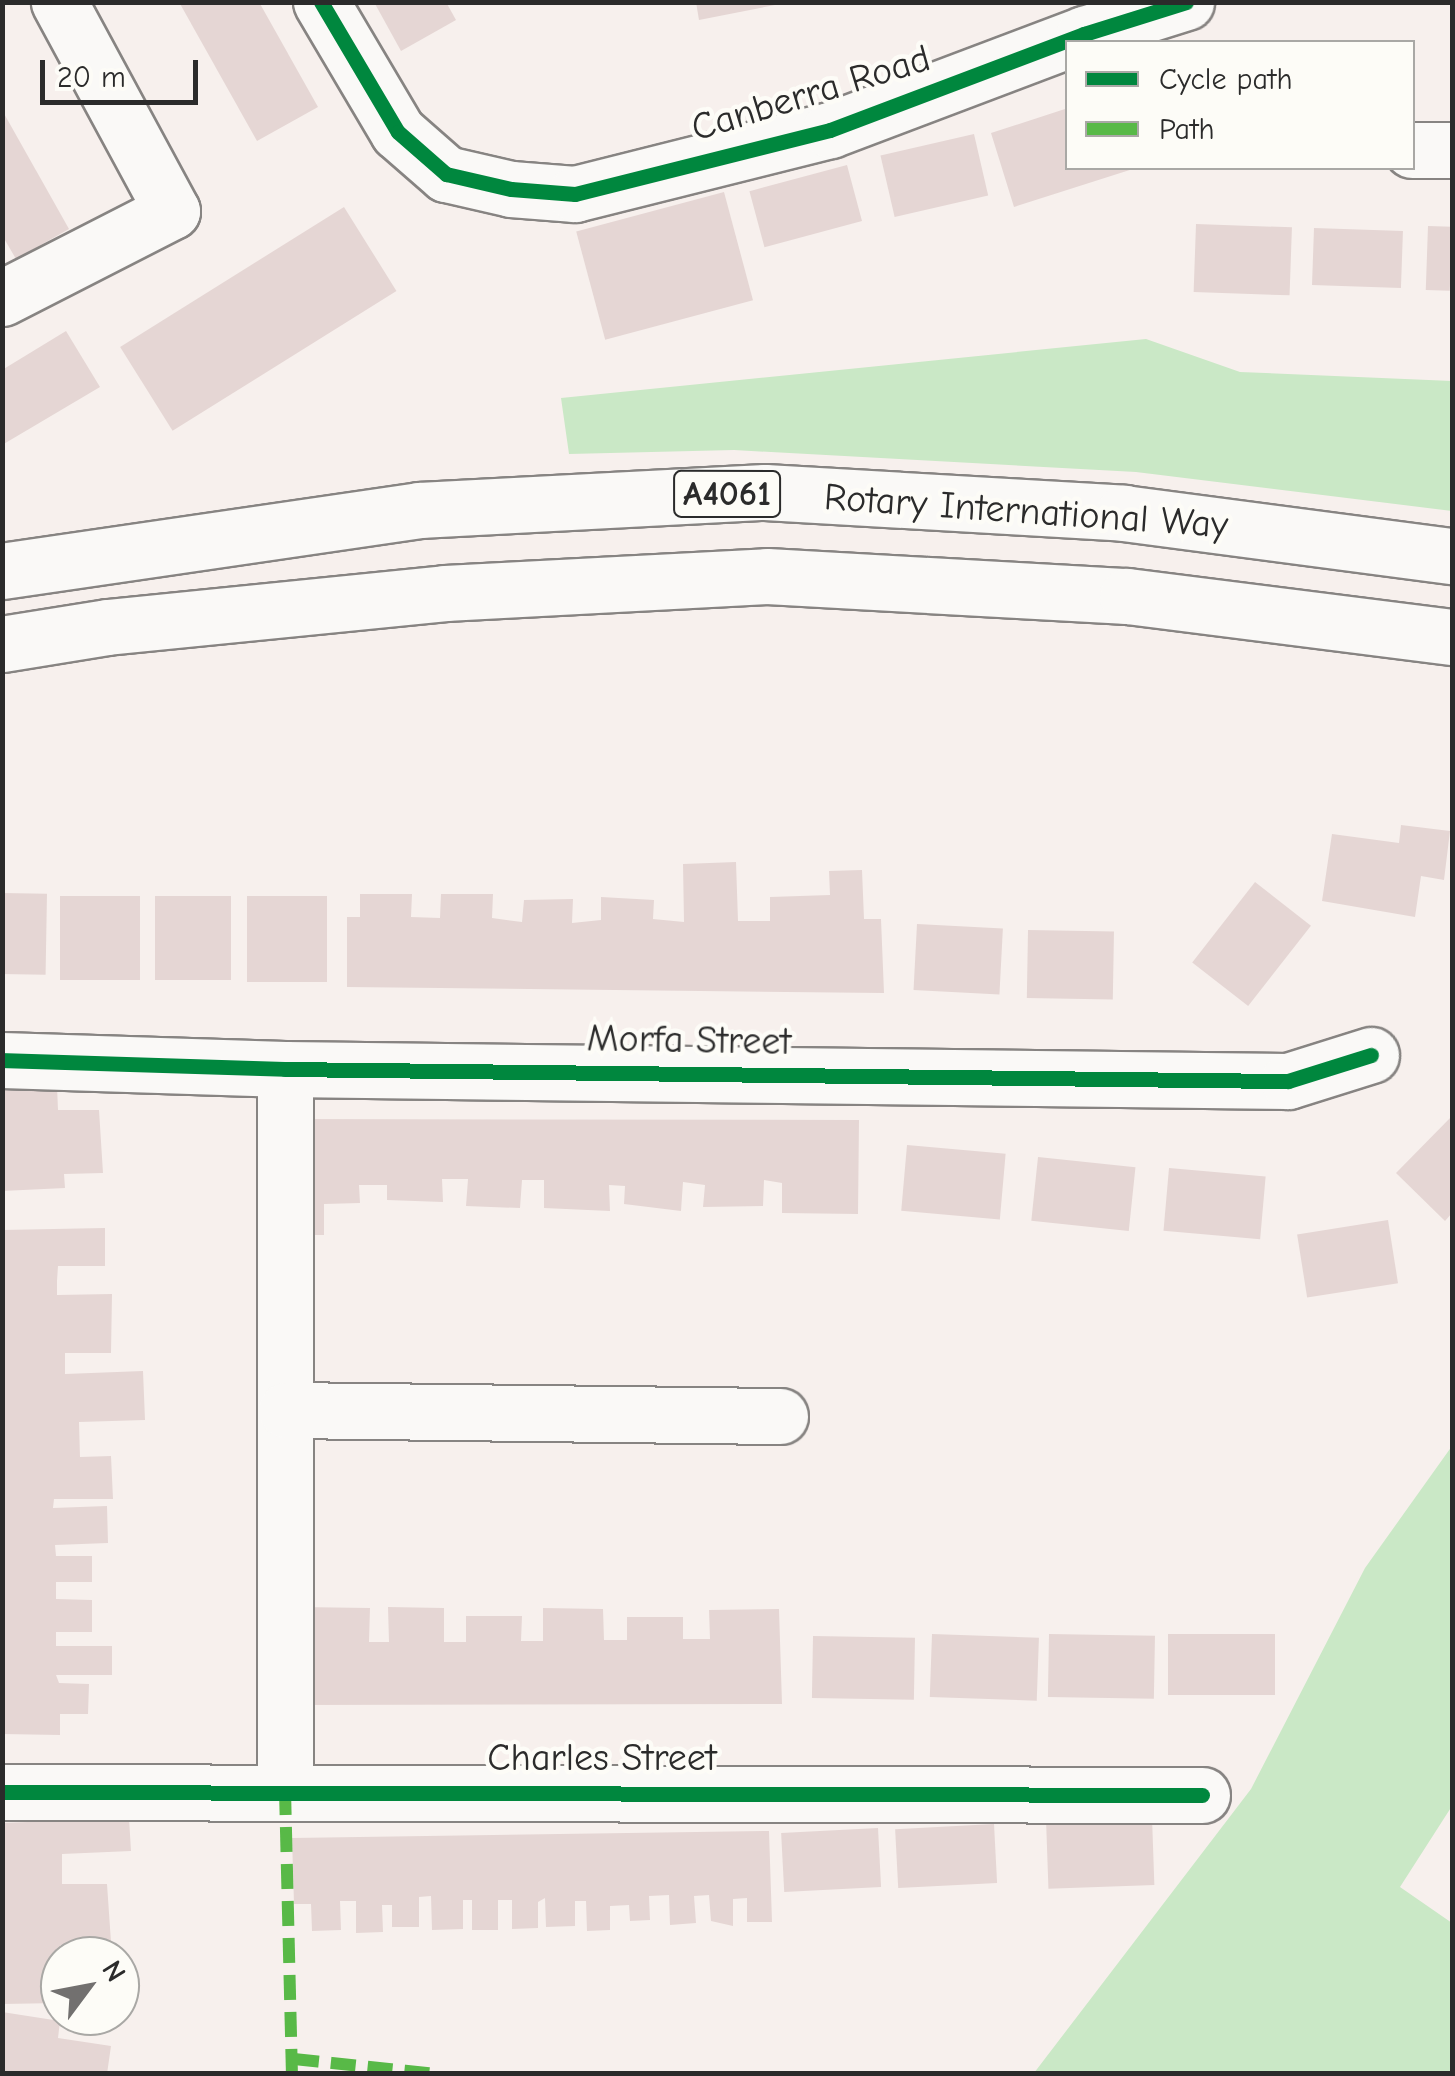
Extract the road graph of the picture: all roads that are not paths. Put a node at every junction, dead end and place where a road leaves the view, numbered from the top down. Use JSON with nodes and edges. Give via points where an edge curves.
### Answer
{"nodes":[{"id":1,"x":59,"y":2,"type":"edge"},
{"id":2,"x":320,"y":2,"type":"edge"},
{"id":3,"x":1184,"y":3,"type":"edge"},
{"id":4,"x":1080,"y":18,"type":"edge"},
{"id":5,"x":1195,"y":40,"type":"edge"},
{"id":6,"x":1415,"y":150,"type":"edge"},
{"id":7,"x":1452,"y":150,"type":"edge"},
{"id":8,"x":2,"y":298,"type":"edge"},
{"id":9,"x":1452,"y":556,"type":"edge"},
{"id":10,"x":2,"y":571,"type":"edge"},
{"id":11,"x":1452,"y":637,"type":"edge"},
{"id":12,"x":2,"y":644,"type":"edge"},
{"id":13,"x":1371,"y":1055,"type":"dead end"},
{"id":14,"x":2,"y":1060,"type":"edge"},
{"id":15,"x":284,"y":1069,"type":"junction"},
{"id":16,"x":286,"y":1410,"type":"junction"},
{"id":17,"x":780,"y":1416,"type":"dead end"},
{"id":18,"x":286,"y":1790,"type":"junction"},
{"id":19,"x":2,"y":1792,"type":"edge"},
{"id":20,"x":1202,"y":1795,"type":"dead end"}],
"edges":[{"from":1,"to":8,"type":"street","via":[[172,210]]},
{"from":2,"to":4,"type":"street","name":"Canberra Road","via":[[398,132],[446,174],[575,194],[830,130]]},
{"from":3,"to":4,"type":"street","name":"Canberra Road"},
{"from":3,"to":5,"type":"street"},
{"from":6,"to":7,"type":"street"},
{"from":9,"to":10,"type":"street","name":"Rotary International Way","number":"A4061","via":[[1124,513],[766,492],[418,510]]},
{"from":11,"to":12,"type":"street","name":"Rotary International Way","number":"A4061","via":[[1127,596],[767,576],[445,593]]},
{"from":13,"to":15,"type":"street","name":"Morfa Street","via":[[1288,1081]]},
{"from":14,"to":15,"type":"street","name":"Morfa Street"},
{"from":15,"to":16,"type":"street"},
{"from":16,"to":17,"type":"street"},
{"from":16,"to":18,"type":"street"},
{"from":18,"to":19,"type":"street","name":"Charles Street"},
{"from":18,"to":20,"type":"street","name":"Charles Street"}]}
